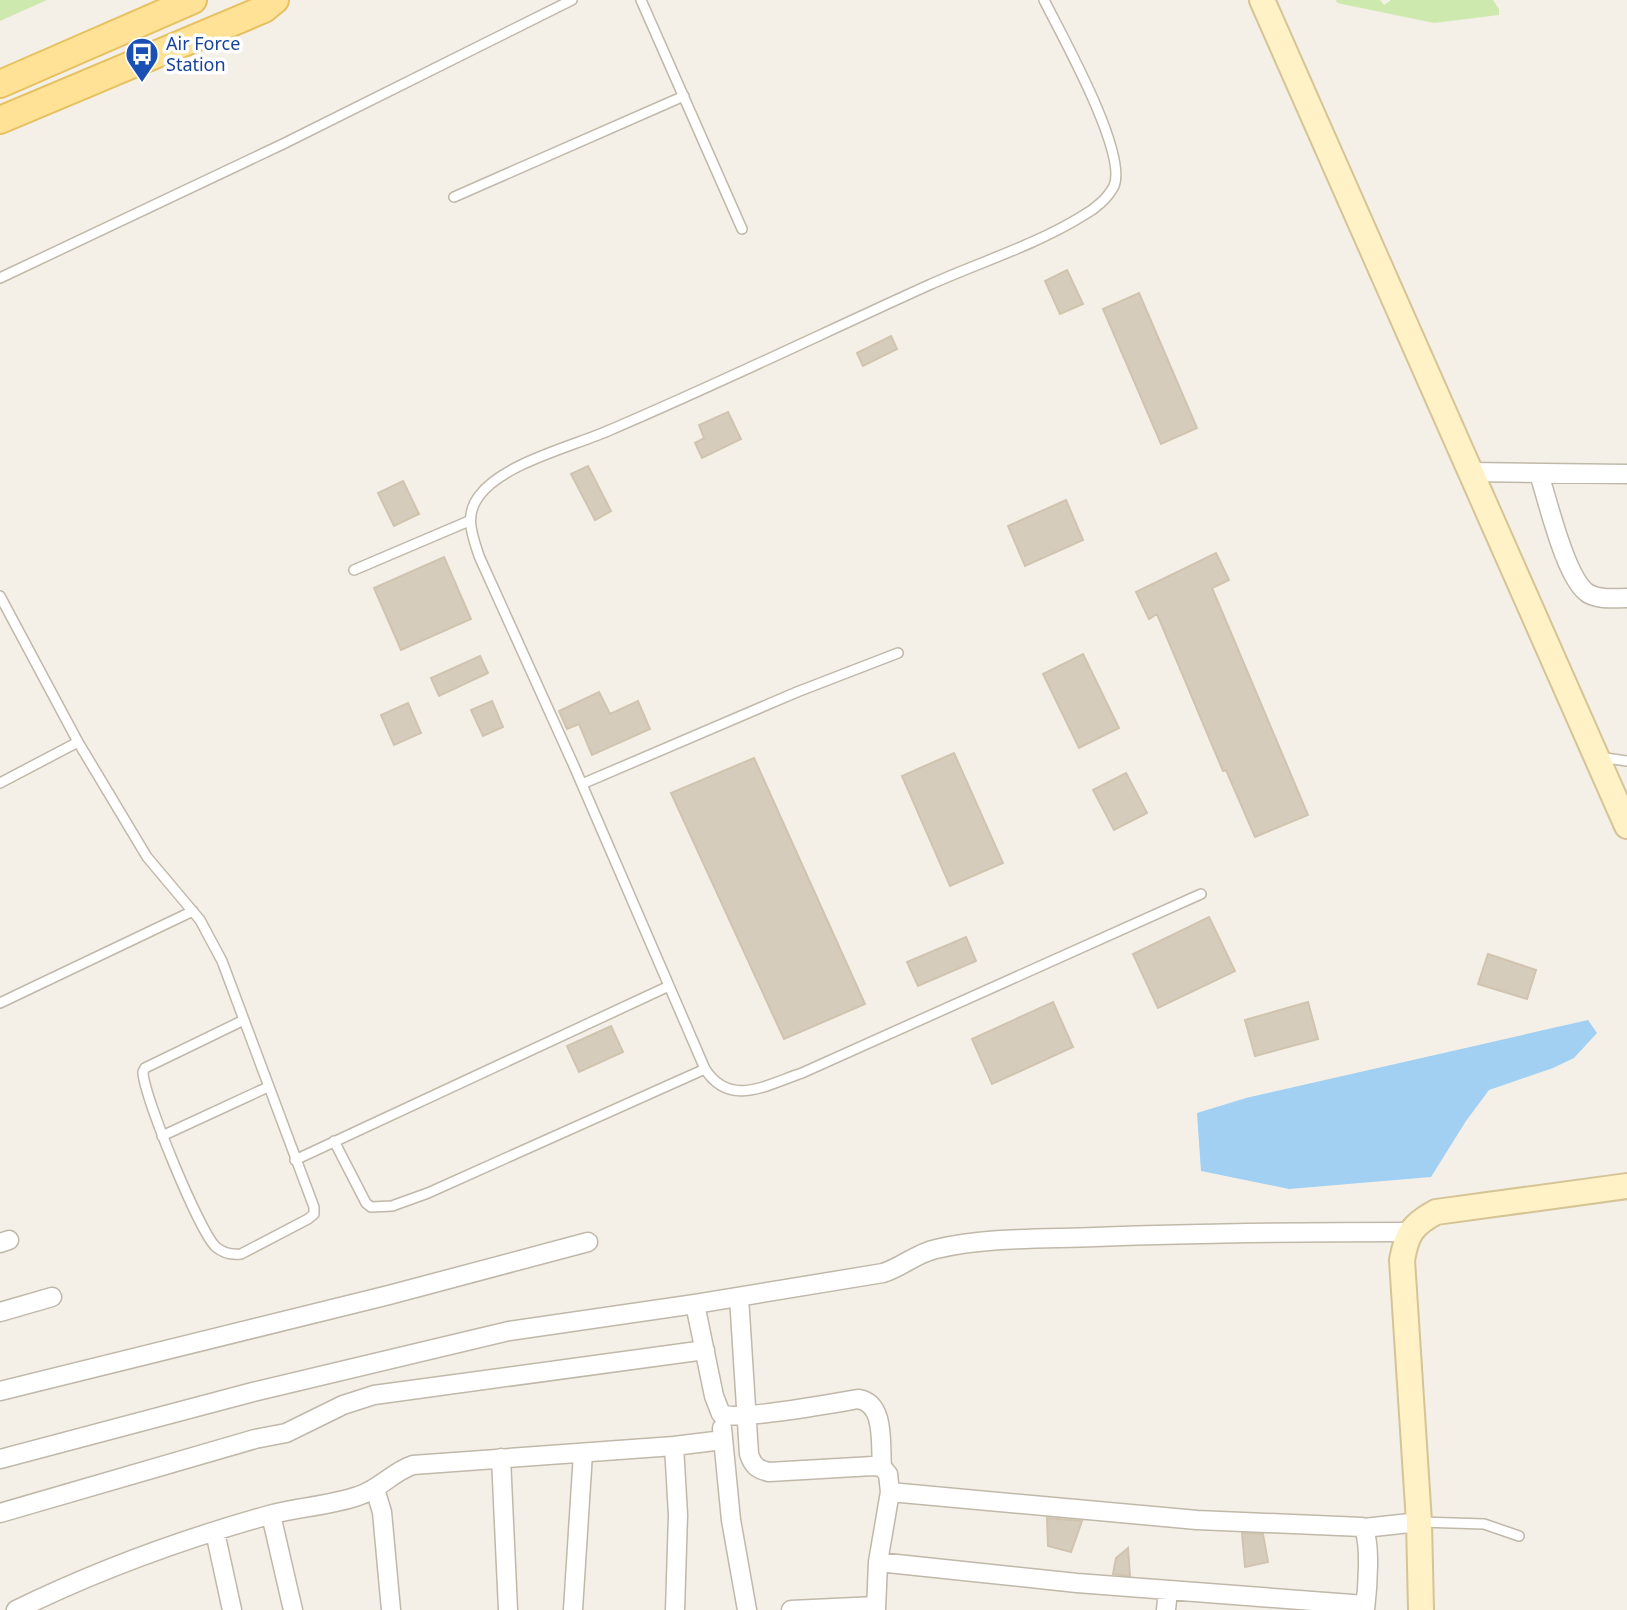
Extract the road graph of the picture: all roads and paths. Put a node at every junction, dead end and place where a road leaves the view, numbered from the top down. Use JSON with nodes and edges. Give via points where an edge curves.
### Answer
{"nodes":[{"id":1,"x":192,"y":0,"type":"edge"},
{"id":2,"x":275,"y":0,"type":"edge"},
{"id":3,"x":572,"y":0,"type":"edge"},
{"id":4,"x":641,"y":0,"type":"edge"},
{"id":5,"x":1044,"y":0,"type":"edge"},
{"id":6,"x":1262,"y":0,"type":"edge"},
{"id":7,"x":0,"y":84,"type":"edge"},
{"id":8,"x":684,"y":96,"type":"junction"},
{"id":9,"x":0,"y":120,"type":"edge"},
{"id":10,"x":454,"y":197,"type":"dead end"},
{"id":11,"x":742,"y":229,"type":"dead end"},
{"id":12,"x":0,"y":278,"type":"edge"},
{"id":13,"x":1470,"y":472,"type":"junction"},
{"id":14,"x":1539,"y":474,"type":"junction"},
{"id":15,"x":1627,"y":474,"type":"edge"},
{"id":16,"x":469,"y":522,"type":"junction"},
{"id":17,"x":354,"y":570,"type":"dead end"},
{"id":18,"x":0,"y":596,"type":"edge"},
{"id":19,"x":1627,"y":598,"type":"edge"},
{"id":20,"x":898,"y":653,"type":"dead end"},
{"id":21,"x":78,"y":742,"type":"junction"},
{"id":22,"x":1597,"y":757,"type":"junction"},
{"id":23,"x":1627,"y":761,"type":"edge"},
{"id":24,"x":0,"y":783,"type":"edge"},
{"id":25,"x":582,"y":784,"type":"junction"},
{"id":26,"x":1627,"y":826,"type":"edge"},
{"id":27,"x":1201,"y":894,"type":"dead end"},
{"id":28,"x":193,"y":911,"type":"junction"},
{"id":29,"x":669,"y":986,"type":"junction"},
{"id":30,"x":0,"y":1003,"type":"edge"},
{"id":31,"x":244,"y":1020,"type":"junction"},
{"id":32,"x":705,"y":1069,"type":"junction"},
{"id":33,"x":268,"y":1087,"type":"junction"},
{"id":34,"x":162,"y":1136,"type":"junction"},
{"id":35,"x":334,"y":1141,"type":"junction"},
{"id":36,"x":295,"y":1160,"type":"junction"},
{"id":37,"x":1627,"y":1186,"type":"edge"},
{"id":38,"x":1410,"y":1232,"type":"junction"},
{"id":39,"x":589,"y":1242,"type":"dead end"},
{"id":40,"x":52,"y":1297,"type":"dead end"},
{"id":41,"x":739,"y":1297,"type":"junction"},
{"id":42,"x":695,"y":1304,"type":"junction"},
{"id":43,"x":0,"y":1312,"type":"edge"},
{"id":44,"x":705,"y":1350,"type":"junction"},
{"id":45,"x":0,"y":1391,"type":"edge"},
{"id":46,"x":721,"y":1414,"type":"junction"},
{"id":47,"x":748,"y":1415,"type":"junction"},
{"id":48,"x":723,"y":1440,"type":"junction"},
{"id":49,"x":674,"y":1446,"type":"junction"},
{"id":50,"x":583,"y":1453,"type":"junction"},
{"id":51,"x":501,"y":1458,"type":"junction"},
{"id":52,"x":0,"y":1460,"type":"edge"},
{"id":53,"x":882,"y":1467,"type":"junction"},
{"id":54,"x":758,"y":1469,"type":"junction"},
{"id":55,"x":726,"y":1470,"type":"junction"},
{"id":56,"x":375,"y":1489,"type":"junction"},
{"id":57,"x":890,"y":1492,"type":"junction"},
{"id":58,"x":0,"y":1513,"type":"edge"},
{"id":59,"x":271,"y":1515,"type":"junction"},
{"id":60,"x":1419,"y":1521,"type":"junction"},
{"id":61,"x":1364,"y":1528,"type":"junction"},
{"id":62,"x":215,"y":1532,"type":"junction"},
{"id":63,"x":1520,"y":1536,"type":"dead end"},
{"id":64,"x":878,"y":1562,"type":"junction"},
{"id":65,"x":1168,"y":1590,"type":"junction"},
{"id":66,"x":24,"y":1608,"type":"edge"},
{"id":67,"x":876,"y":1608,"type":"edge"},
{"id":68,"x":1365,"y":1608,"type":"edge"},
{"id":69,"x":232,"y":1610,"type":"edge"},
{"id":70,"x":293,"y":1610,"type":"edge"},
{"id":71,"x":391,"y":1610,"type":"edge"},
{"id":72,"x":508,"y":1610,"type":"edge"},
{"id":73,"x":573,"y":1610,"type":"edge"},
{"id":74,"x":675,"y":1610,"type":"edge"},
{"id":75,"x":747,"y":1610,"type":"edge"},
{"id":76,"x":791,"y":1610,"type":"edge"},
{"id":77,"x":1166,"y":1610,"type":"edge"},
{"id":78,"x":1421,"y":1610,"type":"edge"}],
"edges":[{"from":1,"to":7,"type":"main road"},
{"from":2,"to":9,"type":"main road","via":[[264,9]]},
{"from":3,"to":12,"type":"lane"},
{"from":4,"to":8,"type":"lane"},
{"from":5,"to":16,"type":"lane","via":[[1114,155],[1114,185],[1104,199],[1084,215],[1028,243],[527,463],[479,495]]},
{"from":6,"to":13,"type":"street"},
{"from":8,"to":10,"type":"lane"},
{"from":8,"to":11,"type":"lane"},
{"from":13,"to":14,"type":"street"},
{"from":13,"to":22,"type":"street"},
{"from":14,"to":15,"type":"street"},
{"from":14,"to":19,"type":"street","via":[[1566,559],[1579,583],[1588,593],[1603,598]]},
{"from":16,"to":17,"type":"lane"},
{"from":16,"to":25,"type":"lane","via":[[479,556]]},
{"from":18,"to":21,"type":"lane"},
{"from":20,"to":25,"type":"lane"},
{"from":21,"to":24,"type":"lane"},
{"from":21,"to":28,"type":"lane","via":[[147,857]]},
{"from":22,"to":23,"type":"lane"},
{"from":22,"to":26,"type":"street"},
{"from":25,"to":29,"type":"lane"},
{"from":27,"to":32,"type":"lane","via":[[802,1073],[740,1091],[721,1088]]},
{"from":28,"to":30,"type":"lane"},
{"from":28,"to":31,"type":"lane","via":[[222,961]]},
{"from":29,"to":32,"type":"lane"},
{"from":29,"to":35,"type":"lane"},
{"from":31,"to":33,"type":"lane"},
{"from":31,"to":34,"type":"lane","via":[[145,1068],[142,1077]]},
{"from":32,"to":35,"type":"lane","via":[[392,1206],[371,1208],[366,1203]]},
{"from":33,"to":34,"type":"lane"},
{"from":33,"to":36,"type":"lane"},
{"from":34,"to":36,"type":"lane","via":[[208,1235],[227,1253],[241,1254],[314,1214]]},
{"from":35,"to":36,"type":"lane"},
{"from":37,"to":38,"type":"street","via":[[1436,1212]]},
{"from":38,"to":41,"type":"street","via":[[1224,1232],[949,1246],[919,1254],[883,1273]]},
{"from":38,"to":60,"type":"street","via":[[1402,1260]]},
{"from":39,"to":45,"type":"street"},
{"from":40,"to":43,"type":"street"},
{"from":41,"to":42,"type":"street"},
{"from":41,"to":47,"type":"street"},
{"from":42,"to":44,"type":"street"},
{"from":42,"to":52,"type":"street","via":[[509,1331],[265,1389]]},
{"from":44,"to":46,"type":"street"},
{"from":44,"to":58,"type":"street","via":[[374,1395],[286,1433]]},
{"from":46,"to":47,"type":"street"},
{"from":46,"to":48,"type":"street"},
{"from":47,"to":53,"type":"street","via":[[866,1400],[877,1413]]},
{"from":47,"to":54,"type":"street","via":[[749,1454]]},
{"from":48,"to":49,"type":"street"},
{"from":48,"to":55,"type":"street"},
{"from":49,"to":50,"type":"street"},
{"from":49,"to":74,"type":"street","via":[[678,1515]]},
{"from":50,"to":51,"type":"street"},
{"from":50,"to":73,"type":"street"},
{"from":51,"to":56,"type":"street","via":[[413,1465]]},
{"from":51,"to":72,"type":"street"},
{"from":53,"to":54,"type":"street"},
{"from":53,"to":57,"type":"street","via":[[888,1474]]},
{"from":54,"to":55,"type":"street"},
{"from":55,"to":75,"type":"street"},
{"from":56,"to":59,"type":"street"},
{"from":56,"to":71,"type":"street","via":[[382,1513]]},
{"from":57,"to":61,"type":"street","via":[[1197,1520]]},
{"from":57,"to":64,"type":"street"},
{"from":59,"to":62,"type":"street"},
{"from":59,"to":70,"type":"street"},
{"from":60,"to":61,"type":"street"},
{"from":60,"to":63,"type":"lane","via":[[1485,1524]]},
{"from":60,"to":78,"type":"street"},
{"from":61,"to":68,"type":"street"},
{"from":62,"to":66,"type":"street","via":[[150,1554]]},
{"from":62,"to":69,"type":"street"},
{"from":64,"to":65,"type":"street"},
{"from":64,"to":67,"type":"street"},
{"from":65,"to":68,"type":"street"},
{"from":65,"to":77,"type":"street"},
{"from":67,"to":76,"type":"street"}]}
